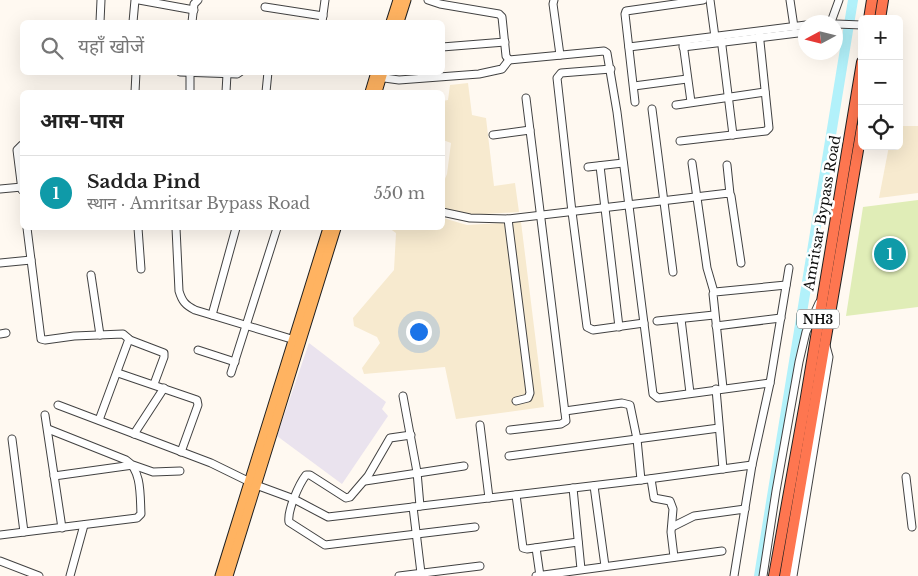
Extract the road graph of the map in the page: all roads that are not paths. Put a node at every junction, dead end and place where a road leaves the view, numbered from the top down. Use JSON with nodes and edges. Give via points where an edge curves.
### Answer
{"nodes":[{"id":1,"x":102,"y":0,"type":"edge"},
{"id":2,"x":135,"y":0,"type":"edge"},
{"id":3,"x":139,"y":0,"type":"edge"},
{"id":4,"x":198,"y":0,"type":"edge"},
{"id":5,"x":326,"y":0,"type":"edge"},
{"id":6,"x":398,"y":0,"type":"edge"},
{"id":7,"x":406,"y":0,"type":"edge"},
{"id":8,"x":428,"y":0,"type":"edge"},
{"id":9,"x":554,"y":0,"type":"edge"},
{"id":10,"x":702,"y":0,"type":"edge"},
{"id":11,"x":710,"y":0,"type":"edge"},
{"id":12,"x":790,"y":0,"type":"edge"},
{"id":13,"x":839,"y":0,"type":"edge"},
{"id":14,"x":872,"y":0,"type":"edge"},
{"id":15,"x":883,"y":0,"type":"edge"},
{"id":16,"x":179,"y":4,"type":"edge"},
{"id":17,"x":265,"y":7,"type":"dead end"},
{"id":18,"x":194,"y":10,"type":"junction"},
{"id":19,"x":836,"y":15,"type":"edge"},
{"id":20,"x":870,"y":15,"type":"edge"},
{"id":21,"x":881,"y":15,"type":"edge"},
{"id":22,"x":322,"y":19,"type":"edge"},
{"id":23,"x":100,"y":20,"type":"edge"},
{"id":24,"x":133,"y":20,"type":"edge"},
{"id":25,"x":192,"y":20,"type":"edge"},
{"id":26,"x":392,"y":20,"type":"edge"},
{"id":27,"x":400,"y":20,"type":"edge"},
{"id":28,"x":843,"y":24,"type":"edge"},
{"id":29,"x":858,"y":25,"type":"edge"},
{"id":30,"x":798,"y":26,"type":"edge"},
{"id":31,"x":794,"y":27,"type":"junction"},
{"id":32,"x":798,"y":33,"type":"edge"},
{"id":33,"x":759,"y":35,"type":"junction"},
{"id":34,"x":719,"y":39,"type":"junction"},
{"id":35,"x":505,"y":42,"type":"junction"},
{"id":36,"x":683,"y":44,"type":"junction"},
{"id":37,"x":629,"y":47,"type":"junction"},
{"id":38,"x":445,"y":48,"type":"edge"},
{"id":39,"x":560,"y":55,"type":"junction"},
{"id":40,"x":509,"y":60,"type":"junction"},
{"id":41,"x":611,"y":69,"type":"junction"},
{"id":42,"x":136,"y":75,"type":"edge"},
{"id":43,"x":190,"y":75,"type":"edge"},
{"id":44,"x":227,"y":75,"type":"edge"},
{"id":45,"x":268,"y":75,"type":"edge"},
{"id":46,"x":379,"y":75,"type":"edge"},
{"id":47,"x":687,"y":79,"type":"junction"},
{"id":48,"x":858,"y":85,"type":"edge"},
{"id":49,"x":634,"y":86,"type":"junction"},
{"id":50,"x":135,"y":90,"type":"edge"},
{"id":51,"x":190,"y":90,"type":"edge"},
{"id":52,"x":226,"y":90,"type":"edge"},
{"id":53,"x":266,"y":90,"type":"edge"},
{"id":54,"x":371,"y":90,"type":"edge"},
{"id":55,"x":378,"y":90,"type":"edge"},
{"id":56,"x":765,"y":92,"type":"junction"},
{"id":57,"x":728,"y":97,"type":"junction"},
{"id":58,"x":526,"y":98,"type":"dead end"},
{"id":59,"x":636,"y":102,"type":"dead end"},
{"id":60,"x":691,"y":102,"type":"junction"},
{"id":61,"x":676,"y":105,"type":"dead end"},
{"id":62,"x":652,"y":109,"type":"dead end"},
{"id":63,"x":530,"y":130,"type":"junction"},
{"id":64,"x":493,"y":135,"type":"dead end"},
{"id":65,"x":733,"y":135,"type":"junction"},
{"id":66,"x":680,"y":141,"type":"dead end"},
{"id":67,"x":20,"y":147,"type":"edge"},
{"id":68,"x":858,"y":150,"type":"edge"},
{"id":69,"x":623,"y":163,"type":"junction"},
{"id":70,"x":692,"y":163,"type":"dead end"},
{"id":71,"x":727,"y":165,"type":"dead end"},
{"id":72,"x":600,"y":166,"type":"junction"},
{"id":73,"x":588,"y":168,"type":"dead end"},
{"id":74,"x":20,"y":173,"type":"edge"},
{"id":75,"x":20,"y":188,"type":"edge"},
{"id":76,"x":0,"y":189,"type":"edge"},
{"id":77,"x":730,"y":194,"type":"junction"},
{"id":78,"x":696,"y":197,"type":"junction"},
{"id":79,"x":664,"y":200,"type":"junction"},
{"id":80,"x":628,"y":204,"type":"junction"},
{"id":81,"x":604,"y":208,"type":"junction"},
{"id":82,"x":572,"y":212,"type":"junction"},
{"id":83,"x":445,"y":213,"type":"edge"},
{"id":84,"x":540,"y":215,"type":"junction"},
{"id":85,"x":508,"y":219,"type":"junction"},
{"id":86,"x":27,"y":230,"type":"edge"},
{"id":87,"x":138,"y":230,"type":"edge"},
{"id":88,"x":176,"y":230,"type":"edge"},
{"id":89,"x":235,"y":230,"type":"edge"},
{"id":90,"x":276,"y":230,"type":"edge"},
{"id":91,"x":327,"y":230,"type":"edge"},
{"id":92,"x":335,"y":230,"type":"edge"},
{"id":93,"x":31,"y":260,"type":"junction"},
{"id":94,"x":0,"y":263,"type":"edge"},
{"id":95,"x":741,"y":263,"type":"dead end"},
{"id":96,"x":789,"y":268,"type":"dead end"},
{"id":97,"x":141,"y":269,"type":"dead end"},
{"id":98,"x":673,"y":272,"type":"dead end"},
{"id":99,"x":91,"y":275,"type":"dead end"},
{"id":100,"x":786,"y":284,"type":"junction"},
{"id":101,"x":714,"y":292,"type":"junction"},
{"id":102,"x":822,"y":296,"type":"junction"},
{"id":103,"x":212,"y":315,"type":"junction"},
{"id":104,"x":714,"y":315,"type":"junction"},
{"id":105,"x":781,"y":318,"type":"junction"},
{"id":106,"x":681,"y":319,"type":"junction"},
{"id":107,"x":657,"y":322,"type":"dead end"},
{"id":108,"x":644,"y":323,"type":"junction"},
{"id":109,"x":247,"y":326,"type":"junction"},
{"id":110,"x":716,"y":326,"type":"junction"},
{"id":111,"x":619,"y":327,"type":"junction"},
{"id":112,"x":100,"y":335,"type":"junction"},
{"id":113,"x":130,"y":340,"type":"junction"},
{"id":114,"x":296,"y":340,"type":"junction"},
{"id":115,"x":825,"y":343,"type":"junction"},
{"id":116,"x":198,"y":350,"type":"dead end"},
{"id":117,"x":235,"y":362,"type":"junction"},
{"id":118,"x":118,"y":373,"type":"junction"},
{"id":119,"x":231,"y":374,"type":"dead end"},
{"id":120,"x":770,"y":383,"type":"junction"},
{"id":121,"x":154,"y":384,"type":"junction"},
{"id":122,"x":164,"y":388,"type":"junction"},
{"id":123,"x":719,"y":388,"type":"junction"},
{"id":124,"x":690,"y":393,"type":"junction"},
{"id":125,"x":404,"y":396,"type":"dead end"},
{"id":126,"x":516,"y":401,"type":"dead end"},
{"id":127,"x":58,"y":405,"type":"dead end"},
{"id":128,"x":565,"y":411,"type":"junction"},
{"id":129,"x":45,"y":415,"type":"dead end"},
{"id":130,"x":99,"y":420,"type":"junction"},
{"id":131,"x":480,"y":425,"type":"dead end"},
{"id":132,"x":719,"y":428,"type":"junction"},
{"id":133,"x":48,"y":429,"type":"junction"},
{"id":134,"x":510,"y":430,"type":"dead end"},
{"id":135,"x":134,"y":434,"type":"junction"},
{"id":136,"x":411,"y":435,"type":"junction"},
{"id":137,"x":12,"y":439,"type":"dead end"},
{"id":138,"x":637,"y":439,"type":"junction"},
{"id":139,"x":181,"y":452,"type":"junction"},
{"id":140,"x":509,"y":456,"type":"dead end"},
{"id":141,"x":133,"y":465,"type":"junction"},
{"id":142,"x":752,"y":465,"type":"junction"},
{"id":143,"x":464,"y":466,"type":"dead end"},
{"id":144,"x":723,"y":469,"type":"junction"},
{"id":145,"x":180,"y":471,"type":"dead end"},
{"id":146,"x":417,"y":472,"type":"junction"},
{"id":147,"x":54,"y":476,"type":"junction"},
{"id":148,"x":906,"y":477,"type":"dead end"},
{"id":149,"x":651,"y":479,"type":"junction"},
{"id":150,"x":640,"y":480,"type":"junction"},
{"id":151,"x":365,"y":481,"type":"junction"},
{"id":152,"x":252,"y":483,"type":"junction"},
{"id":153,"x":594,"y":486,"type":"junction"},
{"id":154,"x":573,"y":488,"type":"junction"},
{"id":155,"x":516,"y":495,"type":"junction"},
{"id":156,"x":489,"y":498,"type":"junction"},
{"id":157,"x":294,"y":499,"type":"junction"},
{"id":158,"x":417,"y":506,"type":"junction"},
{"id":159,"x":745,"y":509,"type":"junction"},
{"id":160,"x":84,"y":525,"type":"junction"},
{"id":161,"x":475,"y":527,"type":"dead end"},
{"id":162,"x":672,"y":527,"type":"junction"},
{"id":163,"x":912,"y":527,"type":"dead end"},
{"id":164,"x":62,"y":528,"type":"junction"},
{"id":165,"x":24,"y":532,"type":"junction"},
{"id":166,"x":417,"y":534,"type":"junction"},
{"id":167,"x":0,"y":535,"type":"edge"},
{"id":168,"x":578,"y":542,"type":"junction"},
{"id":169,"x":536,"y":548,"type":"junction"},
{"id":170,"x":722,"y":551,"type":"dead end"},
{"id":171,"x":674,"y":557,"type":"junction"},
{"id":172,"x":0,"y":561,"type":"edge"},
{"id":173,"x":480,"y":566,"type":"dead end"},
{"id":174,"x":605,"y":566,"type":"junction"},
{"id":175,"x":581,"y":569,"type":"junction"},
{"id":176,"x":421,"y":573,"type":"junction"},
{"id":177,"x":413,"y":575,"type":"edge"},
{"id":178,"x":39,"y":576,"type":"edge"},
{"id":179,"x":70,"y":576,"type":"edge"},
{"id":180,"x":220,"y":576,"type":"edge"},
{"id":181,"x":228,"y":576,"type":"edge"},
{"id":182,"x":399,"y":576,"type":"edge"},
{"id":183,"x":536,"y":576,"type":"edge"},
{"id":184,"x":540,"y":576,"type":"edge"},
{"id":185,"x":734,"y":576,"type":"edge"},
{"id":186,"x":763,"y":576,"type":"edge"},
{"id":187,"x":774,"y":576,"type":"edge"},
{"id":188,"x":784,"y":576,"type":"edge"},
{"id":189,"x":793,"y":576,"type":"edge"}],
"edges":[{"from":1,"to":23,"type":"street"},
{"from":2,"to":24,"type":"street"},
{"from":3,"to":16,"type":"street"},
{"from":4,"to":18,"type":"street"},
{"from":5,"to":22,"type":"street"},
{"from":6,"to":26,"type":"main road"},
{"from":7,"to":27,"type":"main road"},
{"from":8,"to":35,"type":"street","via":[[500,14]]},
{"from":9,"to":39,"type":"street"},
{"from":10,"to":37,"type":"street","via":[[628,10],[625,14]]},
{"from":11,"to":34,"type":"street"},
{"from":12,"to":31,"type":"street"},
{"from":13,"to":19,"type":"street"},
{"from":14,"to":20,"type":"highway"},
{"from":15,"to":21,"type":"highway"},
{"from":16,"to":18,"type":"street"},
{"from":17,"to":22,"type":"street"},
{"from":18,"to":25,"type":"street"},
{"from":28,"to":29,"type":"street"},
{"from":30,"to":31,"type":"street"},
{"from":31,"to":33,"type":"street"},
{"from":32,"to":33,"type":"street"},
{"from":33,"to":34,"type":"street"},
{"from":33,"to":56,"type":"street"},
{"from":34,"to":36,"type":"street"},
{"from":34,"to":57,"type":"street"},
{"from":35,"to":38,"type":"street"},
{"from":35,"to":40,"type":"street"},
{"from":36,"to":37,"type":"street"},
{"from":36,"to":47,"type":"street"},
{"from":37,"to":49,"type":"street"},
{"from":39,"to":40,"type":"street"},
{"from":39,"to":41,"type":"street","via":[[604,51],[609,54]]},
{"from":40,"to":46,"type":"street","via":[[502,69],[479,74],[399,80]]},
{"from":41,"to":69,"type":"street"},
{"from":41,"to":82,"type":"street","via":[[561,73],[556,78]]},
{"from":42,"to":50,"type":"street"},
{"from":43,"to":51,"type":"street"},
{"from":44,"to":52,"type":"street"},
{"from":45,"to":53,"type":"street"},
{"from":46,"to":54,"type":"main road"},
{"from":46,"to":55,"type":"main road"},
{"from":47,"to":49,"type":"street"},
{"from":47,"to":60,"type":"street"},
{"from":48,"to":102,"type":"highway","name":"Amritsar Bypass Road","number":"NH3"},
{"from":49,"to":59,"type":"street"},
{"from":56,"to":57,"type":"street"},
{"from":56,"to":65,"type":"street","via":[[769,128]]},
{"from":57,"to":60,"type":"street"},
{"from":57,"to":65,"type":"street"},
{"from":58,"to":63,"type":"street"},
{"from":60,"to":61,"type":"street"},
{"from":62,"to":79,"type":"street"},
{"from":63,"to":64,"type":"street"},
{"from":63,"to":84,"type":"street"},
{"from":65,"to":66,"type":"street"},
{"from":67,"to":74,"type":"street","via":[[17,150]]},
{"from":68,"to":115,"type":"highway","name":"Amritsar Bypass Road","number":"NH3"},
{"from":69,"to":72,"type":"street"},
{"from":69,"to":80,"type":"street"},
{"from":70,"to":78,"type":"street"},
{"from":71,"to":77,"type":"street"},
{"from":72,"to":73,"type":"street"},
{"from":72,"to":81,"type":"street"},
{"from":75,"to":76,"type":"street"},
{"from":77,"to":78,"type":"street"},
{"from":77,"to":95,"type":"street"},
{"from":78,"to":79,"type":"street"},
{"from":78,"to":101,"type":"street"},
{"from":79,"to":80,"type":"street"},
{"from":79,"to":98,"type":"street"},
{"from":80,"to":81,"type":"street"},
{"from":80,"to":108,"type":"street"},
{"from":81,"to":82,"type":"street"},
{"from":81,"to":111,"type":"street"},
{"from":82,"to":84,"type":"street"},
{"from":82,"to":111,"type":"street","via":[[587,327],[593,330]]},
{"from":83,"to":85,"type":"street","via":[[470,218]]},
{"from":84,"to":85,"type":"street"},
{"from":84,"to":128,"type":"street"},
{"from":85,"to":126,"type":"street","via":[[530,394],[528,398]]},
{"from":86,"to":93,"type":"street"},
{"from":87,"to":97,"type":"street"},
{"from":88,"to":103,"type":"street","via":[[181,300],[195,310]]},
{"from":89,"to":103,"type":"street"},
{"from":90,"to":109,"type":"street"},
{"from":91,"to":114,"type":"main road"},
{"from":92,"to":114,"type":"main road"},
{"from":93,"to":94,"type":"street"},
{"from":93,"to":112,"type":"street","via":[[41,339]]},
{"from":96,"to":100,"type":"street"},
{"from":99,"to":112,"type":"street"},
{"from":100,"to":101,"type":"street"},
{"from":100,"to":105,"type":"street"},
{"from":101,"to":104,"type":"street"},
{"from":102,"to":186,"type":"street","via":[[806,332],[799,362]]},
{"from":102,"to":187,"type":"highway","name":"Amritsar Bypass Road","number":"NH3"},
{"from":103,"to":109,"type":"street"},
{"from":104,"to":106,"type":"street"},
{"from":104,"to":110,"type":"street"},
{"from":105,"to":110,"type":"street"},
{"from":105,"to":120,"type":"street"},
{"from":106,"to":107,"type":"street"},
{"from":106,"to":124,"type":"street"},
{"from":108,"to":111,"type":"street"},
{"from":108,"to":124,"type":"street","via":[[653,394],[658,398]]},
{"from":109,"to":114,"type":"street"},
{"from":109,"to":117,"type":"street"},
{"from":110,"to":123,"type":"street"},
{"from":112,"to":113,"type":"street","via":[[123,334]]},
{"from":113,"to":118,"type":"street"},
{"from":113,"to":121,"type":"street","via":[[164,353]]},
{"from":114,"to":152,"type":"main road"},
{"from":115,"to":188,"type":"highway","name":"Amritsar Bypass Road","number":"NH3"},
{"from":115,"to":189,"type":"street","via":[[829,357]]},
{"from":116,"to":117,"type":"street"},
{"from":117,"to":119,"type":"street"},
{"from":118,"to":121,"type":"street"},
{"from":118,"to":130,"type":"street"},
{"from":120,"to":123,"type":"street"},
{"from":120,"to":142,"type":"street"},
{"from":121,"to":122,"type":"street"},
{"from":122,"to":135,"type":"street"},
{"from":122,"to":139,"type":"street","via":[[195,398],[198,402]]},
{"from":123,"to":124,"type":"street"},
{"from":123,"to":132,"type":"street"},
{"from":125,"to":136,"type":"street"},
{"from":127,"to":130,"type":"street"},
{"from":128,"to":134,"type":"street","via":[[564,424]]},
{"from":128,"to":138,"type":"street","via":[[626,403],[632,408]]},
{"from":129,"to":133,"type":"street"},
{"from":130,"to":135,"type":"street"},
{"from":131,"to":156,"type":"street"},
{"from":132,"to":138,"type":"street"},
{"from":132,"to":144,"type":"street"},
{"from":133,"to":141,"type":"street"},
{"from":133,"to":147,"type":"street"},
{"from":135,"to":139,"type":"street"},
{"from":136,"to":146,"type":"street"},
{"from":136,"to":151,"type":"street","via":[[390,438]]},
{"from":137,"to":165,"type":"street"},
{"from":138,"to":140,"type":"street"},
{"from":138,"to":150,"type":"street"},
{"from":139,"to":152,"type":"street"},
{"from":141,"to":145,"type":"street","via":[[153,472]]},
{"from":141,"to":147,"type":"street"},
{"from":141,"to":160,"type":"street","via":[[137,474],[140,516]]},
{"from":142,"to":144,"type":"street"},
{"from":142,"to":159,"type":"street"},
{"from":143,"to":146,"type":"street"},
{"from":144,"to":149,"type":"street"},
{"from":146,"to":151,"type":"street"},
{"from":146,"to":158,"type":"street"},
{"from":147,"to":164,"type":"street"},
{"from":148,"to":163,"type":"street"},
{"from":149,"to":150,"type":"street"},
{"from":149,"to":162,"type":"street","via":[[654,498],[672,503]]},
{"from":150,"to":153,"type":"street"},
{"from":151,"to":157,"type":"street","via":[[352,496],[346,498],[308,474]]},
{"from":152,"to":157,"type":"street"},
{"from":152,"to":180,"type":"main road"},
{"from":152,"to":181,"type":"main road"},
{"from":153,"to":154,"type":"street"},
{"from":153,"to":174,"type":"street"},
{"from":154,"to":155,"type":"street"},
{"from":154,"to":168,"type":"street"},
{"from":155,"to":156,"type":"street"},
{"from":155,"to":169,"type":"street","via":[[523,546],[526,549]]},
{"from":156,"to":158,"type":"street"},
{"from":157,"to":158,"type":"street","via":[[331,518]]},
{"from":157,"to":166,"type":"street","via":[[289,522],[325,545]]},
{"from":158,"to":166,"type":"street"},
{"from":159,"to":162,"type":"street","via":[[694,516]]},
{"from":159,"to":185,"type":"street"},
{"from":160,"to":164,"type":"street"},
{"from":160,"to":179,"type":"street"},
{"from":161,"to":166,"type":"street"},
{"from":162,"to":171,"type":"street"},
{"from":164,"to":165,"type":"street"},
{"from":165,"to":167,"type":"street"},
{"from":166,"to":176,"type":"street"},
{"from":168,"to":169,"type":"street"},
{"from":168,"to":175,"type":"street"},
{"from":169,"to":184,"type":"street"},
{"from":170,"to":171,"type":"street"},
{"from":171,"to":174,"type":"street"},
{"from":172,"to":178,"type":"street"},
{"from":173,"to":176,"type":"street"},
{"from":174,"to":175,"type":"street"},
{"from":175,"to":184,"type":"street"},
{"from":176,"to":177,"type":"street"},
{"from":177,"to":182,"type":"street"},
{"from":183,"to":184,"type":"street"}]}
